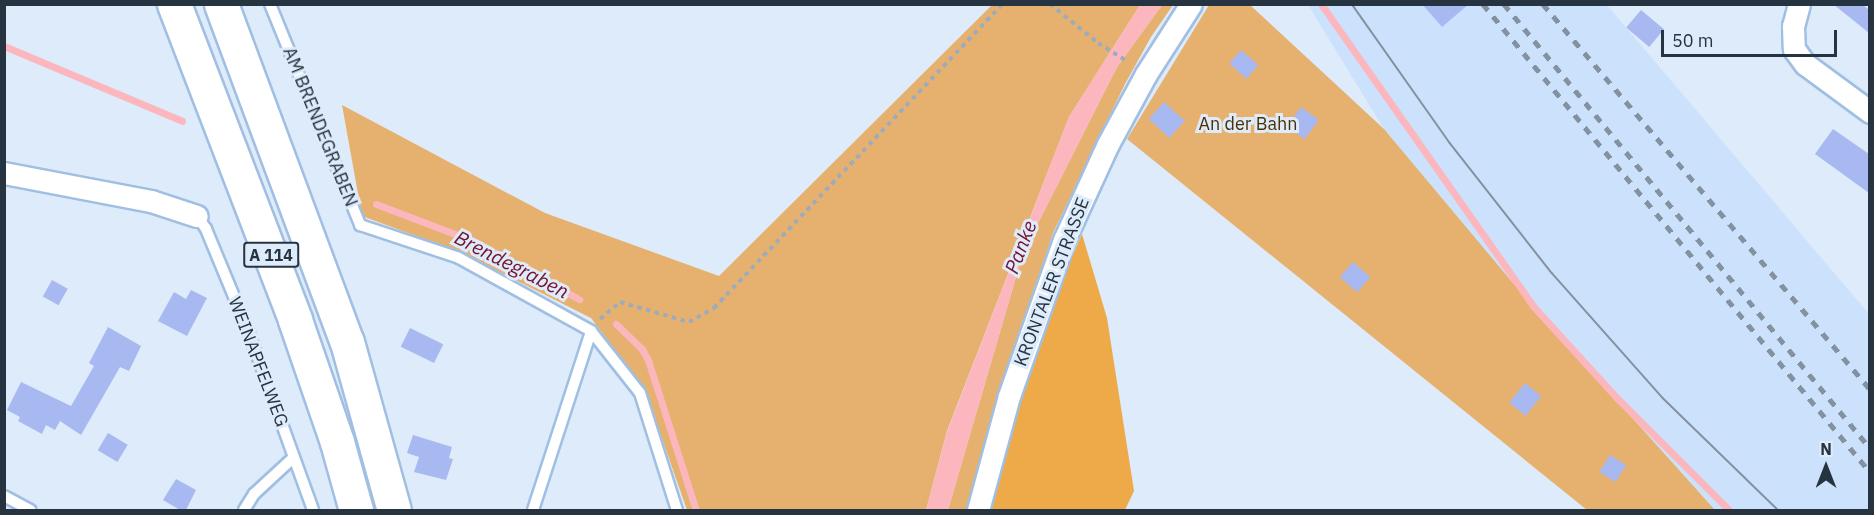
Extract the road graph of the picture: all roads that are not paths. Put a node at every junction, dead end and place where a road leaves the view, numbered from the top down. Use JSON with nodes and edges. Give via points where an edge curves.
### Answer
{"nodes":[{"id":1,"x":174,"y":4,"type":"edge"},
{"id":2,"x":221,"y":4,"type":"edge"},
{"id":3,"x":270,"y":4,"type":"edge"},
{"id":4,"x":1191,"y":4,"type":"edge"},
{"id":5,"x":1799,"y":4,"type":"edge"},
{"id":6,"x":1869,"y":112,"type":"edge"},
{"id":7,"x":4,"y":173,"type":"edge"},
{"id":8,"x":197,"y":216,"type":"joint"},
{"id":9,"x":591,"y":331,"type":"junction"},
{"id":10,"x":294,"y":457,"type":"junction"},
{"id":11,"x":4,"y":496,"type":"edge"},
{"id":12,"x":30,"y":510,"type":"edge"},
{"id":13,"x":244,"y":510,"type":"edge"},
{"id":14,"x":313,"y":510,"type":"edge"},
{"id":15,"x":356,"y":510,"type":"edge"},
{"id":16,"x":394,"y":510,"type":"edge"},
{"id":17,"x":533,"y":510,"type":"edge"},
{"id":18,"x":677,"y":510,"type":"edge"},
{"id":19,"x":978,"y":510,"type":"edge"}],
"edges":[{"from":1,"to":15,"type":"highway","number":"A 114","via":[[296,321]]},
{"from":2,"to":16,"type":"highway","number":"A 114","via":[[347,342]]},
{"from":3,"to":9,"type":"lane","name":"AM BRENDEGRABEN","via":[[360,225],[459,258]]},
{"from":4,"to":19,"type":"street","name":"KRONTALER STRASSE","via":[[1146,74],[1108,144],[1064,240],[1010,396]]},
{"from":5,"to":6,"type":"street","via":[[1793,27],[1794,49],[1805,64]]},
{"from":7,"to":8,"type":"street","via":[[151,201]]},
{"from":8,"to":10,"type":"lane","name":"WEINAPFELWEG","via":[[249,333]]},
{"from":9,"to":17,"type":"lane"},
{"from":9,"to":18,"type":"lane","name":"AM BRENDEGRABEN","via":[[640,393]]},
{"from":10,"to":13,"type":"lane","via":[[254,494]]},
{"from":10,"to":14,"type":"lane","name":"WEINAPFELWEG"},
{"from":11,"to":12,"type":"lane"}]}
